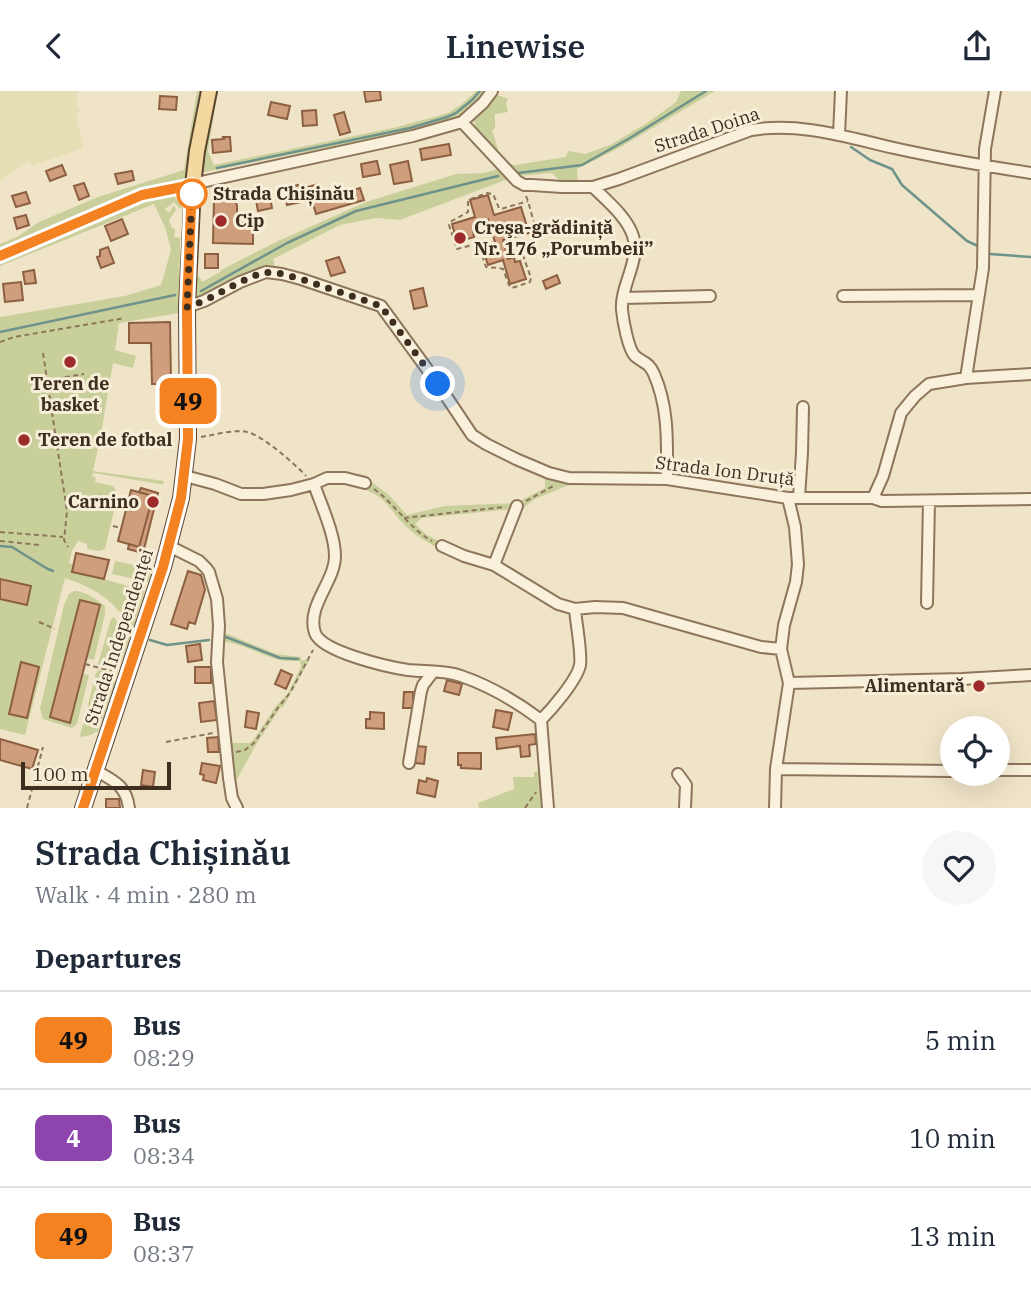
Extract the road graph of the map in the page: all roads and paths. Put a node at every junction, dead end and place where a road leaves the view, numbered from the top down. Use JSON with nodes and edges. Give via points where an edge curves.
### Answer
{"nodes":[{"id":1,"x":209,"y":91,"type":"edge"},
{"id":2,"x":492,"y":91,"type":"edge"},
{"id":3,"x":841,"y":91,"type":"edge"},
{"id":4,"x":995,"y":91,"type":"edge"},
{"id":5,"x":462,"y":122,"type":"junction"},
{"id":6,"x":839,"y":135,"type":"junction"},
{"id":7,"x":985,"y":166,"type":"junction"},
{"id":8,"x":1031,"y":173,"type":"edge"},
{"id":9,"x":192,"y":185,"type":"junction"},
{"id":10,"x":524,"y":185,"type":"junction"},
{"id":11,"x":593,"y":187,"type":"junction"},
{"id":12,"x":528,"y":201,"type":"junction"},
{"id":13,"x":0,"y":256,"type":"edge"},
{"id":14,"x":979,"y":295,"type":"junction"},
{"id":15,"x":710,"y":296,"type":"dead end"},
{"id":16,"x":843,"y":296,"type":"dead end"},
{"id":17,"x":623,"y":298,"type":"junction"},
{"id":18,"x":187,"y":307,"type":"junction"},
{"id":19,"x":125,"y":318,"type":"dead end"},
{"id":20,"x":0,"y":342,"type":"edge"},
{"id":21,"x":43,"y":353,"type":"dead end"},
{"id":22,"x":1031,"y":373,"type":"edge"},
{"id":23,"x":84,"y":374,"type":"dead end"},
{"id":24,"x":966,"y":377,"type":"junction"},
{"id":25,"x":47,"y":380,"type":"junction"},
{"id":26,"x":803,"y":407,"type":"dead end"},
{"id":27,"x":188,"y":439,"type":"junction"},
{"id":28,"x":185,"y":476,"type":"junction"},
{"id":29,"x":569,"y":478,"type":"junction"},
{"id":30,"x":667,"y":479,"type":"junction"},
{"id":31,"x":365,"y":483,"type":"joint"},
{"id":32,"x":314,"y":484,"type":"junction"},
{"id":33,"x":793,"y":498,"type":"junction"},
{"id":34,"x":873,"y":498,"type":"junction"},
{"id":35,"x":1031,"y":499,"type":"edge"},
{"id":36,"x":929,"y":501,"type":"junction"},
{"id":37,"x":118,"y":505,"type":"dead end"},
{"id":38,"x":127,"y":506,"type":"dead end"},
{"id":39,"x":517,"y":506,"type":"junction"},
{"id":40,"x":404,"y":518,"type":"junction"},
{"id":41,"x":113,"y":526,"type":"dead end"},
{"id":42,"x":121,"y":528,"type":"dead end"},
{"id":43,"x":0,"y":532,"type":"edge"},
{"id":44,"x":65,"y":537,"type":"junction"},
{"id":45,"x":0,"y":541,"type":"edge"},
{"id":46,"x":40,"y":545,"type":"dead end"},
{"id":47,"x":169,"y":546,"type":"junction"},
{"id":48,"x":442,"y":546,"type":"joint"},
{"id":49,"x":68,"y":547,"type":"dead end"},
{"id":50,"x":494,"y":565,"type":"junction"},
{"id":51,"x":926,"y":603,"type":"dead end"},
{"id":52,"x":575,"y":609,"type":"junction"},
{"id":53,"x":39,"y":622,"type":"dead end"},
{"id":54,"x":55,"y":629,"type":"dead end"},
{"id":55,"x":319,"y":640,"type":"junction"},
{"id":56,"x":782,"y":649,"type":"junction"},
{"id":57,"x":85,"y":664,"type":"dead end"},
{"id":58,"x":406,"y":669,"type":"junction"},
{"id":59,"x":433,"y":672,"type":"junction"},
{"id":60,"x":1031,"y":675,"type":"edge"},
{"id":61,"x":126,"y":676,"type":"junction"},
{"id":62,"x":789,"y":683,"type":"junction"},
{"id":63,"x":423,"y":685,"type":"junction"},
{"id":64,"x":541,"y":720,"type":"junction"},
{"id":65,"x":224,"y":731,"type":"junction"},
{"id":66,"x":166,"y":742,"type":"dead end"},
{"id":67,"x":43,"y":747,"type":"dead end"},
{"id":68,"x":227,"y":754,"type":"junction"},
{"id":69,"x":409,"y":763,"type":"dead end"},
{"id":70,"x":776,"y":769,"type":"junction"},
{"id":71,"x":95,"y":770,"type":"junction"},
{"id":72,"x":1010,"y":770,"type":"edge"},
{"id":73,"x":1031,"y":770,"type":"edge"},
{"id":74,"x":940,"y":771,"type":"edge"},
{"id":75,"x":678,"y":774,"type":"dead end"},
{"id":76,"x":545,"y":780,"type":"junction"},
{"id":77,"x":27,"y":808,"type":"edge"},
{"id":78,"x":83,"y":808,"type":"edge"},
{"id":79,"x":130,"y":808,"type":"edge"},
{"id":80,"x":237,"y":808,"type":"edge"},
{"id":81,"x":525,"y":808,"type":"edge"},
{"id":82,"x":548,"y":808,"type":"edge"},
{"id":83,"x":685,"y":808,"type":"edge"},
{"id":84,"x":775,"y":808,"type":"edge"}],
"edges":[{"from":1,"to":9,"type":"main road","name":"Strada Independenței"},
{"from":2,"to":5,"type":"street"},
{"from":3,"to":6,"type":"street"},
{"from":4,"to":7,"type":"street"},
{"from":5,"to":9,"type":"street"},
{"from":5,"to":10,"type":"street"},
{"from":6,"to":7,"type":"street","name":"Strada Doina"},
{"from":6,"to":11,"type":"street","name":"Strada Doina","via":[[792,127],[751,130]]},
{"from":7,"to":8,"type":"street","name":"Strada Doina"},
{"from":7,"to":14,"type":"street","via":[[984,268]]},
{"from":9,"to":13,"type":"street","via":[[142,195]]},
{"from":9,"to":18,"type":"main road","name":"Strada Independenței"},
{"from":10,"to":11,"type":"street","name":"Strada Doina"},
{"from":10,"to":12,"type":"path"},
{"from":11,"to":17,"type":"street","via":[[634,237]]},
{"from":12,"to":12,"type":"path","via":[[537,234],[521,250],[531,278],[512,288],[503,269],[486,267],[479,246],[457,250],[449,225],[468,212],[467,200],[486,193],[493,194],[501,209]]},
{"from":14,"to":16,"type":"street"},
{"from":14,"to":24,"type":"street"},
{"from":15,"to":17,"type":"street"},
{"from":17,"to":30,"type":"street","via":[[632,351],[654,373],[666,409]]},
{"from":18,"to":27,"type":"main road","name":"Strada Independenței"},
{"from":18,"to":29,"type":"street","name":"Strada Ion Druță","via":[[266,272],[381,306],[472,435],[516,459]]},
{"from":19,"to":20,"type":"path"},
{"from":21,"to":25,"type":"path"},
{"from":22,"to":24,"type":"street"},
{"from":23,"to":25,"type":"path"},
{"from":24,"to":34,"type":"street","via":[[929,384],[901,413]]},
{"from":25,"to":44,"type":"path","via":[[67,511]]},
{"from":26,"to":33,"type":"street","via":[[802,453]]},
{"from":27,"to":28,"type":"main road","name":"Strada Independenței"},
{"from":27,"to":32,"type":"path","via":[[248,432]]},
{"from":28,"to":32,"type":"street","via":[[241,494]]},
{"from":28,"to":47,"type":"main road","name":"Strada Independenței"},
{"from":29,"to":30,"type":"street","name":"Strada Ion Druță"},
{"from":29,"to":39,"type":"path"},
{"from":30,"to":33,"type":"street","name":"Strada Ion Druță"},
{"from":31,"to":32,"type":"street","via":[[327,478]]},
{"from":31,"to":40,"type":"path","via":[[386,497]]},
{"from":32,"to":55,"type":"street","via":[[335,558],[313,622]]},
{"from":33,"to":34,"type":"street","name":"Strada Ion Druță"},
{"from":33,"to":56,"type":"street","via":[[798,563]]},
{"from":34,"to":36,"type":"street","name":"Strada Ion Druță"},
{"from":35,"to":36,"type":"street","name":"Strada Ion Druță"},
{"from":36,"to":51,"type":"street"},
{"from":37,"to":38,"type":"path"},
{"from":39,"to":40,"type":"path"},
{"from":39,"to":50,"type":"street"},
{"from":40,"to":48,"type":"path"},
{"from":41,"to":42,"type":"path"},
{"from":43,"to":44,"type":"path"},
{"from":44,"to":49,"type":"path"},
{"from":45,"to":46,"type":"path"},
{"from":47,"to":61,"type":"main road","name":"Strada Independenței"},
{"from":47,"to":65,"type":"street","via":[[206,568],[218,599],[216,662]]},
{"from":48,"to":50,"type":"street"},
{"from":50,"to":52,"type":"street","via":[[558,604]]},
{"from":52,"to":56,"type":"street","via":[[623,608]]},
{"from":52,"to":64,"type":"street","via":[[580,667]]},
{"from":53,"to":54,"type":"path"},
{"from":55,"to":58,"type":"street","via":[[346,655]]},
{"from":55,"to":68,"type":"path","via":[[290,693],[254,743]]},
{"from":56,"to":62,"type":"street"},
{"from":57,"to":61,"type":"path"},
{"from":58,"to":59,"type":"street"},
{"from":58,"to":63,"type":"street"},
{"from":59,"to":63,"type":"street"},
{"from":59,"to":64,"type":"street","via":[[459,676],[503,695]]},
{"from":60,"to":62,"type":"street"},
{"from":61,"to":71,"type":"main road","name":"Strada Independenței"},
{"from":62,"to":70,"type":"street"},
{"from":63,"to":69,"type":"street"},
{"from":64,"to":76,"type":"street"},
{"from":65,"to":66,"type":"path"},
{"from":65,"to":68,"type":"street"},
{"from":67,"to":77,"type":"path"},
{"from":68,"to":80,"type":"street"},
{"from":70,"to":74,"type":"street"},
{"from":70,"to":84,"type":"street"},
{"from":71,"to":78,"type":"main road","name":"Strada Independenței"},
{"from":71,"to":79,"type":"street","via":[[121,786]]},
{"from":72,"to":73,"type":"street"},
{"from":75,"to":83,"type":"street","via":[[686,785]]},
{"from":76,"to":81,"type":"path"},
{"from":76,"to":82,"type":"street"}]}
